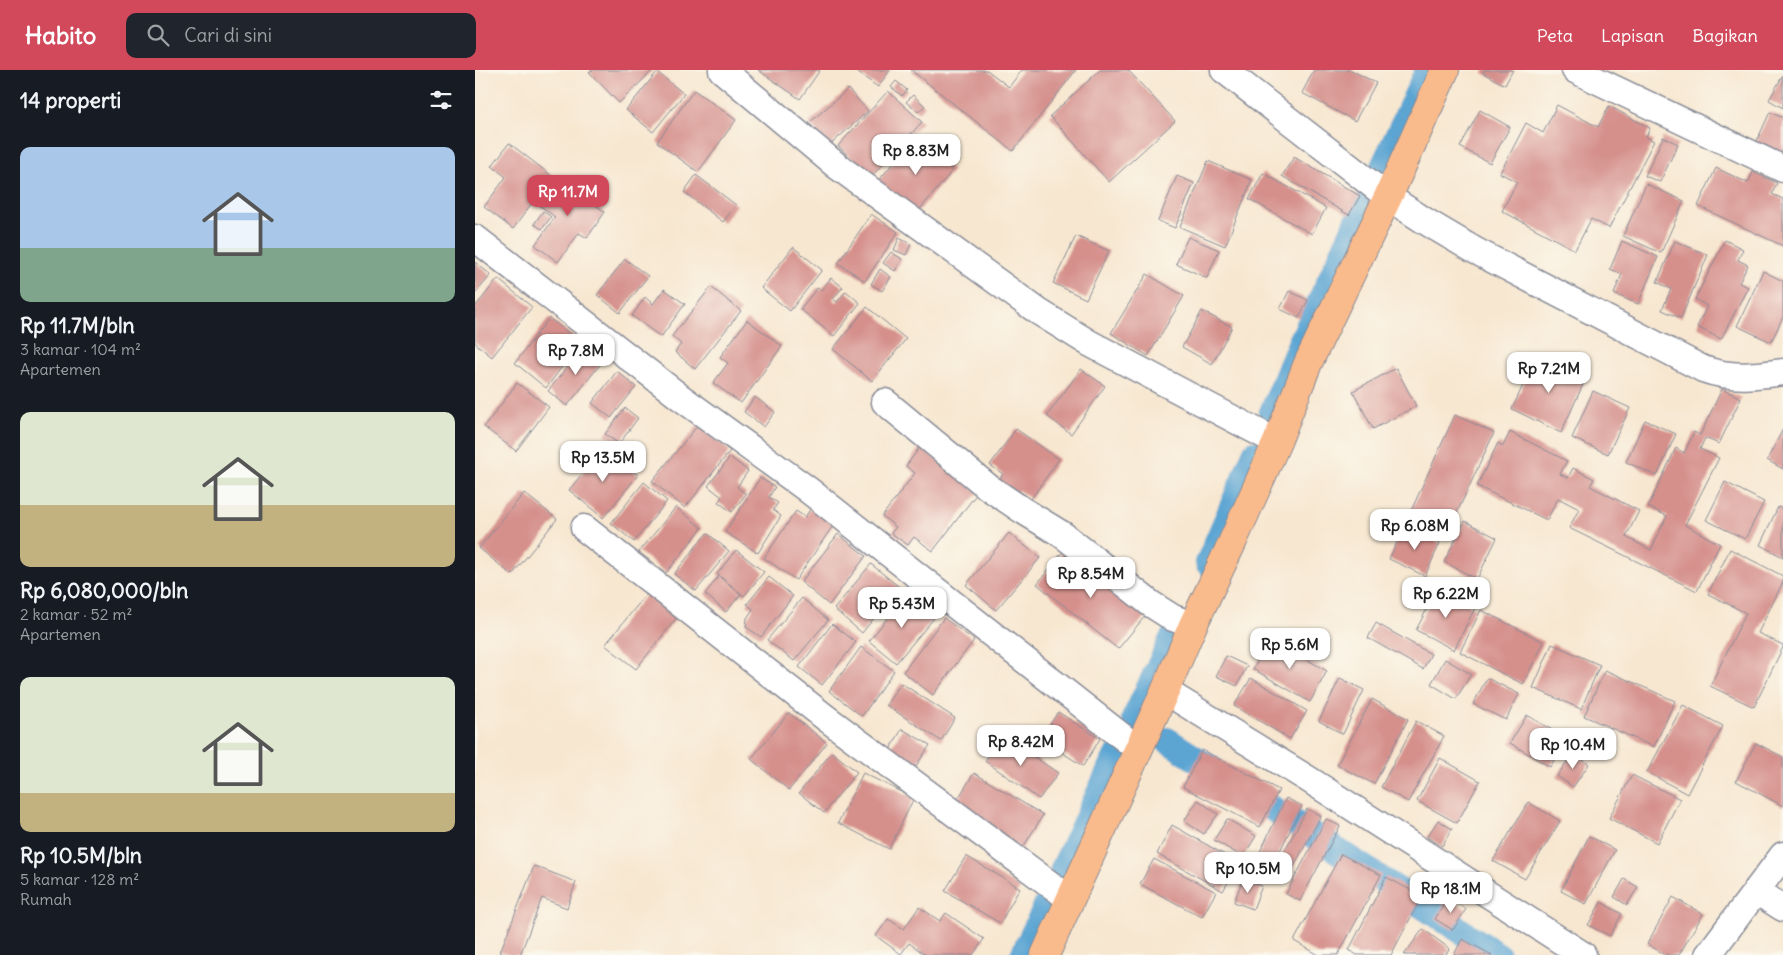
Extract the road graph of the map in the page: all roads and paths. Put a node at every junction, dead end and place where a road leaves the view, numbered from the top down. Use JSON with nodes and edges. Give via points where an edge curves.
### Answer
{"nodes":[{"id":1,"x":723,"y":70,"type":"edge"},
{"id":2,"x":1224,"y":70,"type":"edge"},
{"id":3,"x":1445,"y":70,"type":"edge"},
{"id":4,"x":1575,"y":70,"type":"edge"},
{"id":5,"x":1783,"y":169,"type":"edge"},
{"id":6,"x":1388,"y":197,"type":"junction"},
{"id":7,"x":475,"y":238,"type":"edge"},
{"id":8,"x":1783,"y":372,"type":"edge"},
{"id":9,"x":885,"y":402,"type":"dead end"},
{"id":10,"x":1277,"y":442,"type":"junction"},
{"id":11,"x":584,"y":528,"type":"dead end"},
{"id":12,"x":1193,"y":625,"type":"junction"},
{"id":13,"x":1165,"y":690,"type":"junction"},
{"id":14,"x":1138,"y":749,"type":"junction"},
{"id":15,"x":1783,"y":855,"type":"edge"},
{"id":16,"x":1757,"y":891,"type":"junction"},
{"id":17,"x":1070,"y":899,"type":"junction"},
{"id":18,"x":1783,"y":908,"type":"edge"},
{"id":19,"x":1571,"y":952,"type":"edge"},
{"id":20,"x":1045,"y":955,"type":"edge"},
{"id":21,"x":1708,"y":955,"type":"edge"}],
"edges":[{"from":1,"to":10,"type":"street","via":[[837,166],[1039,312],[1089,344]]},
{"from":2,"to":6,"type":"street"},
{"from":3,"to":6,"type":"main road"},
{"from":4,"to":5,"type":"street"},
{"from":6,"to":8,"type":"street","via":[[1474,250],[1703,369],[1740,377]]},
{"from":6,"to":10,"type":"main road","via":[[1308,363]]},
{"from":7,"to":14,"type":"street","via":[[680,397],[807,489]]},
{"from":9,"to":12,"type":"street","via":[[988,487],[1063,535],[1151,604],[1173,618]]},
{"from":10,"to":12,"type":"main road"},
{"from":11,"to":17,"type":"street","via":[[826,718]]},
{"from":12,"to":13,"type":"main road"},
{"from":13,"to":14,"type":"main road"},
{"from":13,"to":19,"type":"street","via":[[1308,779]]},
{"from":14,"to":17,"type":"main road"},
{"from":15,"to":16,"type":"street"},
{"from":16,"to":18,"type":"street"},
{"from":16,"to":21,"type":"street"},
{"from":17,"to":20,"type":"main road"}]}
